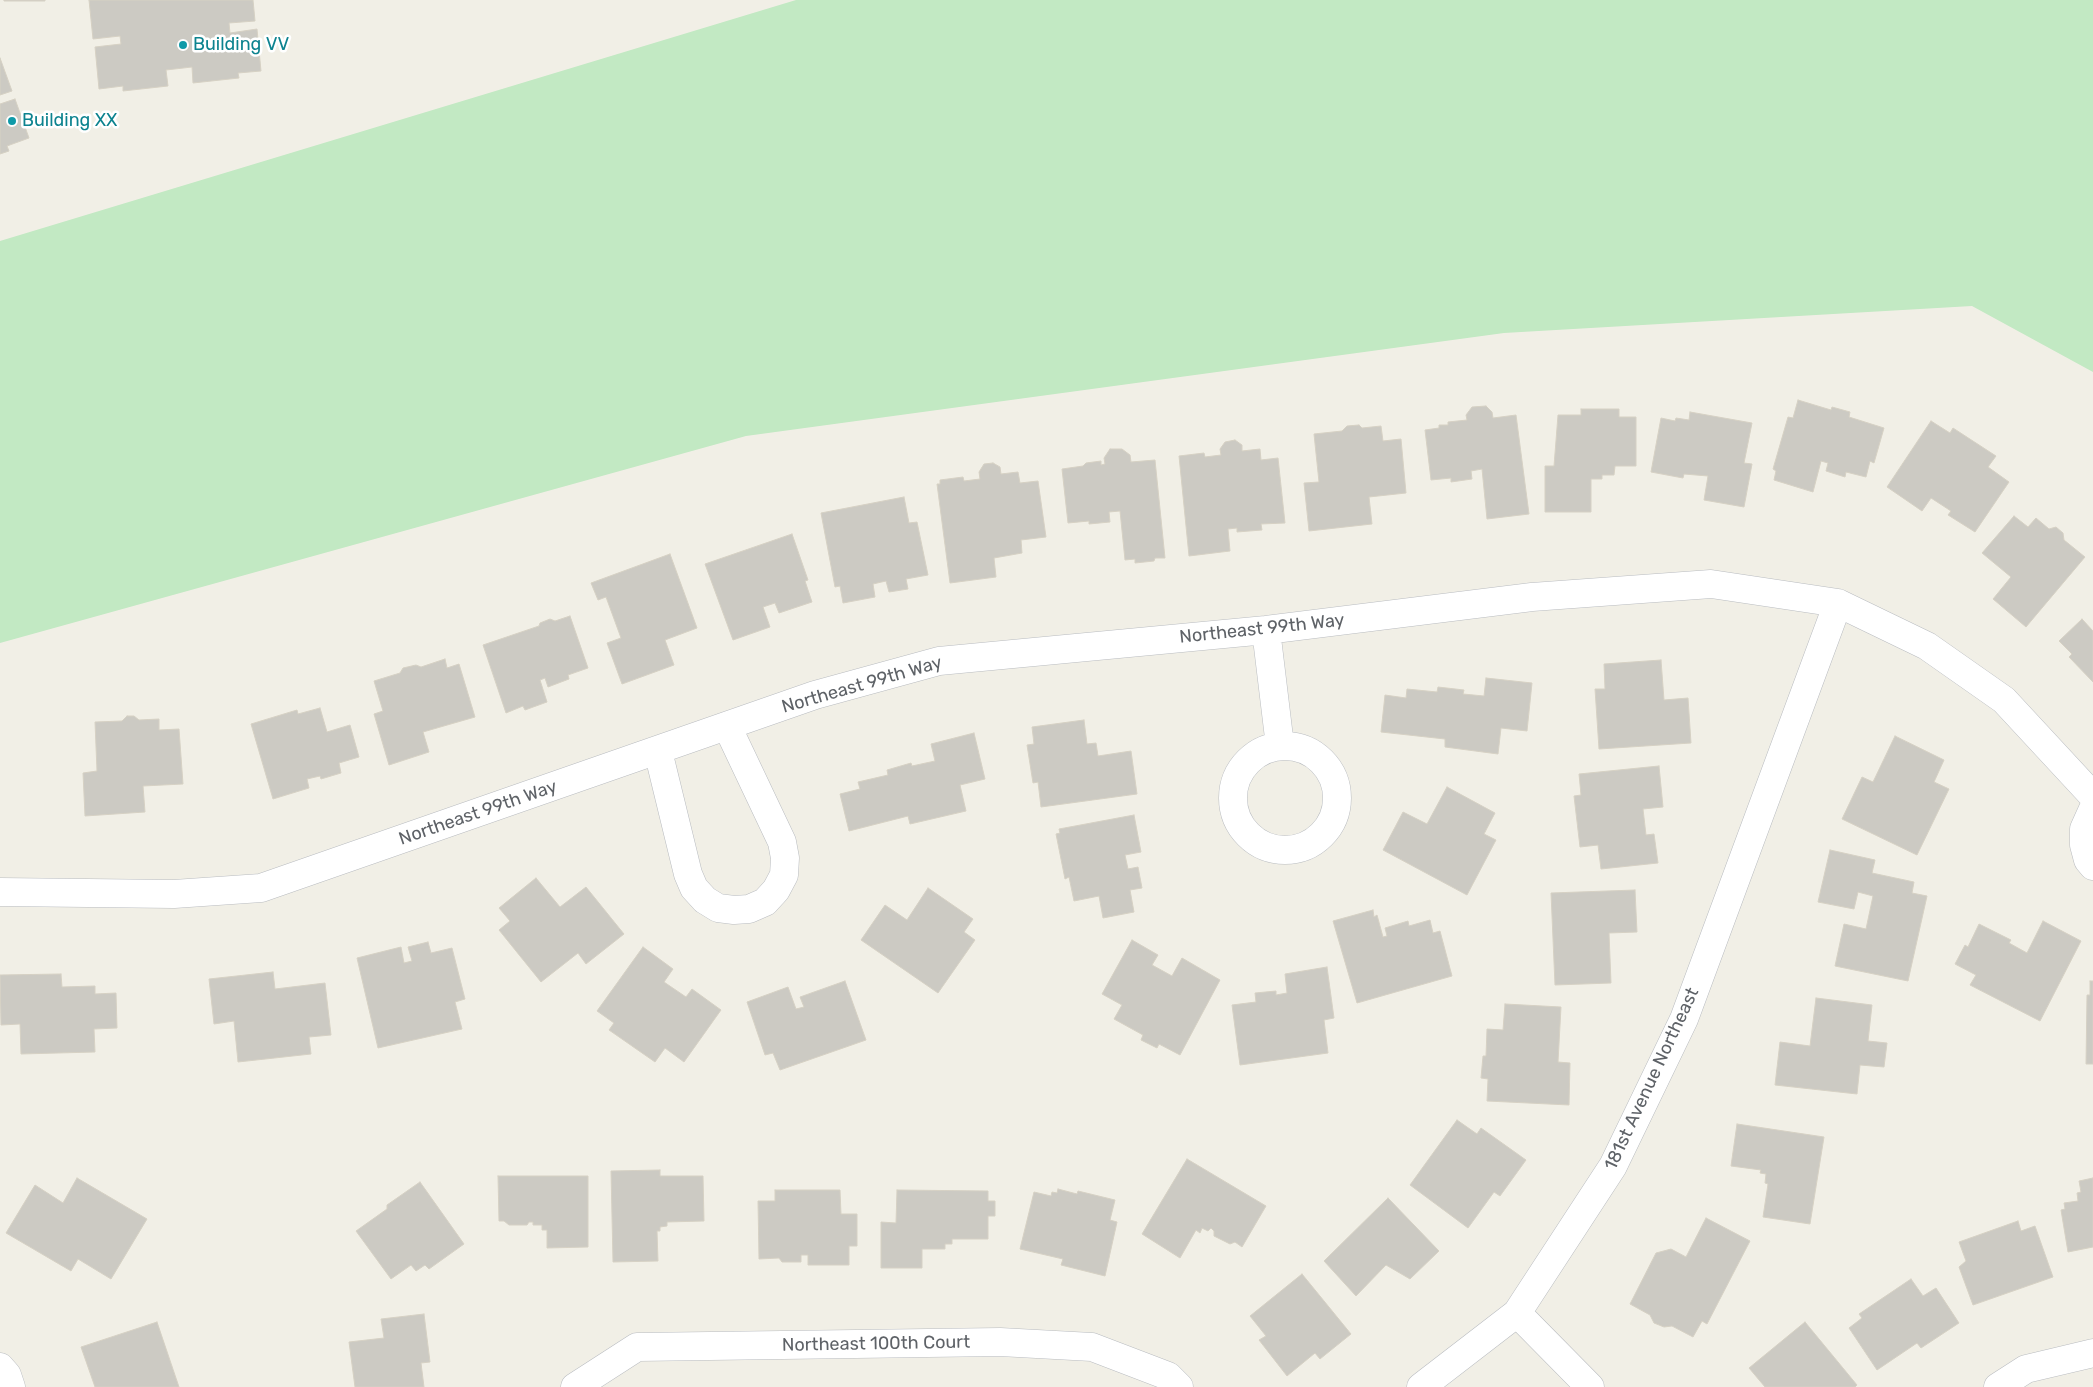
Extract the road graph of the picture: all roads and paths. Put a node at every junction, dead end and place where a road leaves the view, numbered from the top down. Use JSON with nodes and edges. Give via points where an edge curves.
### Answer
{"nodes":[{"id":1,"x":1838,"y":604,"type":"junction"},
{"id":2,"x":1266,"y":630,"type":"junction"},
{"id":3,"x":727,"y":726,"type":"junction"},
{"id":4,"x":1280,"y":746,"type":"dead end"},
{"id":5,"x":658,"y":750,"type":"junction"},
{"id":6,"x":2093,"y":796,"type":"edge"},
{"id":7,"x":2093,"y":809,"type":"edge"},
{"id":8,"x":2093,"y":866,"type":"edge"},
{"id":9,"x":0,"y":892,"type":"edge"},
{"id":10,"x":1517,"y":1313,"type":"junction"},
{"id":11,"x":2093,"y":1353,"type":"edge"},
{"id":12,"x":0,"y":1366,"type":"edge"},
{"id":13,"x":11,"y":1387,"type":"edge"},
{"id":14,"x":575,"y":1387,"type":"edge"},
{"id":15,"x":1179,"y":1387,"type":"edge"},
{"id":16,"x":1421,"y":1387,"type":"edge"},
{"id":17,"x":1590,"y":1387,"type":"edge"},
{"id":18,"x":1998,"y":1387,"type":"edge"}],
"edges":[{"from":1,"to":2,"type":"street","name":"Northeast 99th Way","via":[[1711,584],[1532,597]]},
{"from":1,"to":6,"type":"street","name":"Northeast 99th Way","via":[[1927,646],[2004,700]]},
{"from":1,"to":10,"type":"street","name":"181st Avenue Northeast","via":[[1684,1020],[1613,1166]]},
{"from":2,"to":3,"type":"street","name":"Northeast 99th Way","via":[[939,661],[815,695]]},
{"from":2,"to":4,"type":"street"},
{"from":3,"to":5,"type":"street","name":"Northeast 99th Way"},
{"from":3,"to":5,"type":"street","via":[[782,842],[785,858],[784,875],[776,890],[765,902],[749,909],[718,908],[694,888]]},
{"from":5,"to":9,"type":"street","name":"Northeast 99th Way","via":[[261,888],[174,894]]},
{"from":7,"to":8,"type":"street","via":[[2084,829],[2084,845]]},
{"from":10,"to":16,"type":"street","name":"181st Avenue Northeast"},
{"from":10,"to":17,"type":"street"},
{"from":11,"to":18,"type":"street","via":[[2026,1369]]},
{"from":12,"to":13,"type":"street"},
{"from":14,"to":15,"type":"street","name":"Northeast 100th Court","via":[[637,1347],[1000,1342],[1092,1347],[1168,1376]]}]}
